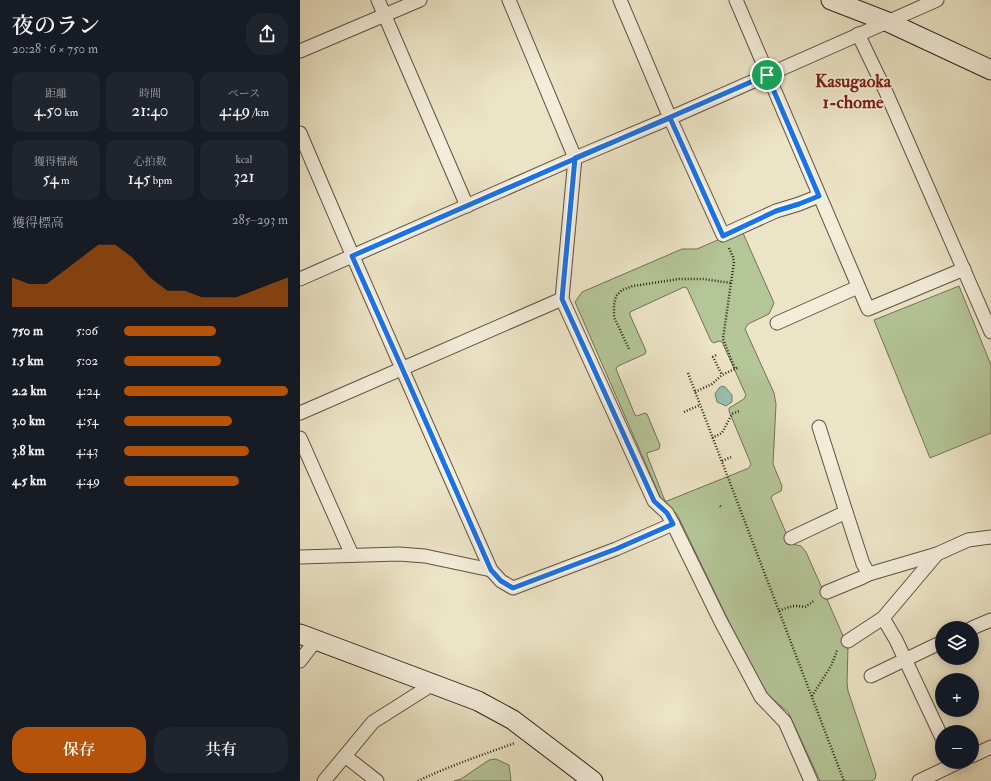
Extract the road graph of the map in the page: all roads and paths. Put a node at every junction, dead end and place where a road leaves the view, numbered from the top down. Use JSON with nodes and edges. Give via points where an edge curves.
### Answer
{"nodes":[{"id":1,"x":378,"y":0,"type":"edge"},
{"id":2,"x":420,"y":0,"type":"edge"},
{"id":3,"x":509,"y":0,"type":"edge"},
{"id":4,"x":620,"y":0,"type":"edge"},
{"id":5,"x":736,"y":0,"type":"edge"},
{"id":6,"x":831,"y":0,"type":"edge"},
{"id":7,"x":937,"y":0,"type":"edge"},
{"id":8,"x":385,"y":16,"type":"junction"},
{"id":9,"x":888,"y":22,"type":"junction"},
{"id":10,"x":858,"y":34,"type":"junction"},
{"id":11,"x":300,"y":51,"type":"edge"},
{"id":12,"x":990,"y":71,"type":"edge"},
{"id":13,"x":767,"y":75,"type":"junction"},
{"id":14,"x":670,"y":118,"type":"junction"},
{"id":15,"x":300,"y":133,"type":"edge"},
{"id":16,"x":575,"y":158,"type":"junction"},
{"id":17,"x":819,"y":196,"type":"junction"},
{"id":18,"x":467,"y":206,"type":"junction"},
{"id":19,"x":728,"y":246,"type":"dead end"},
{"id":20,"x":352,"y":256,"type":"junction"},
{"id":21,"x":964,"y":269,"type":"junction"},
{"id":22,"x":300,"y":279,"type":"edge"},
{"id":23,"x":731,"y":283,"type":"junction"},
{"id":24,"x":858,"y":287,"type":"junction"},
{"id":25,"x":562,"y":299,"type":"junction"},
{"id":26,"x":777,"y":323,"type":"dead end"},
{"id":27,"x":991,"y":332,"type":"edge"},
{"id":28,"x":629,"y":349,"type":"dead end"},
{"id":29,"x":716,"y":355,"type":"dead end"},
{"id":30,"x":739,"y":367,"type":"dead end"},
{"id":31,"x":402,"y":368,"type":"junction"},
{"id":32,"x":735,"y":369,"type":"junction"},
{"id":33,"x":688,"y":373,"type":"dead end"},
{"id":34,"x":722,"y":375,"type":"junction"},
{"id":35,"x":695,"y":392,"type":"junction"},
{"id":36,"x":700,"y":405,"type":"junction"},
{"id":37,"x":738,"y":411,"type":"dead end"},
{"id":38,"x":684,"y":412,"type":"dead end"},
{"id":39,"x":300,"y":413,"type":"edge"},
{"id":40,"x":819,"y":427,"type":"dead end"},
{"id":41,"x":300,"y":438,"type":"edge"},
{"id":42,"x":712,"y":438,"type":"junction"},
{"id":43,"x":731,"y":457,"type":"dead end"},
{"id":44,"x":722,"y":461,"type":"junction"},
{"id":45,"x":846,"y":512,"type":"junction"},
{"id":46,"x":673,"y":524,"type":"junction"},
{"id":47,"x":991,"y":537,"type":"edge"},
{"id":48,"x":791,"y":538,"type":"dead end"},
{"id":49,"x":937,"y":554,"type":"junction"},
{"id":50,"x":352,"y":555,"type":"junction"},
{"id":51,"x":300,"y":557,"type":"edge"},
{"id":52,"x":491,"y":570,"type":"junction"},
{"id":53,"x":869,"y":574,"type":"junction"},
{"id":54,"x":827,"y":592,"type":"joint"},
{"id":55,"x":779,"y":611,"type":"junction"},
{"id":56,"x":883,"y":618,"type":"junction"},
{"id":57,"x":991,"y":620,"type":"edge"},
{"id":58,"x":979,"y":625,"type":"edge"},
{"id":59,"x":308,"y":637,"type":"edge"},
{"id":60,"x":848,"y":641,"type":"joint"},
{"id":61,"x":935,"y":645,"type":"edge"},
{"id":62,"x":905,"y":659,"type":"junction"},
{"id":63,"x":300,"y":661,"type":"edge"},
{"id":64,"x":871,"y":676,"type":"dead end"},
{"id":65,"x":432,"y":684,"type":"junction"},
{"id":66,"x":811,"y":696,"type":"junction"},
{"id":67,"x":936,"y":725,"type":"edge"},
{"id":68,"x":534,"y":735,"type":"junction"},
{"id":69,"x":991,"y":747,"type":"edge"},
{"id":70,"x":979,"y":753,"type":"edge"},
{"id":71,"x":345,"y":756,"type":"junction"},
{"id":72,"x":943,"y":769,"type":"edge"},
{"id":73,"x":324,"y":781,"type":"edge"},
{"id":74,"x":378,"y":781,"type":"edge"},
{"id":75,"x":418,"y":781,"type":"edge"},
{"id":76,"x":594,"y":781,"type":"edge"},
{"id":77,"x":811,"y":781,"type":"edge"},
{"id":78,"x":844,"y":781,"type":"edge"},
{"id":79,"x":918,"y":781,"type":"edge"}],
"edges":[{"from":1,"to":8,"type":"street"},
{"from":2,"to":8,"type":"street"},
{"from":3,"to":16,"type":"street"},
{"from":4,"to":14,"type":"street"},
{"from":5,"to":13,"type":"street"},
{"from":6,"to":9,"type":"street"},
{"from":7,"to":9,"type":"street"},
{"from":8,"to":11,"type":"street"},
{"from":8,"to":18,"type":"street"},
{"from":9,"to":10,"type":"street"},
{"from":9,"to":12,"type":"street"},
{"from":10,"to":13,"type":"street"},
{"from":10,"to":21,"type":"street"},
{"from":13,"to":14,"type":"street"},
{"from":13,"to":17,"type":"street"},
{"from":14,"to":16,"type":"street"},
{"from":14,"to":17,"type":"street","via":[[723,236],[776,211]]},
{"from":15,"to":20,"type":"street"},
{"from":16,"to":18,"type":"street"},
{"from":16,"to":25,"type":"street"},
{"from":17,"to":24,"type":"street"},
{"from":18,"to":20,"type":"street"},
{"from":19,"to":23,"type":"path","via":[[734,262]]},
{"from":20,"to":22,"type":"street"},
{"from":20,"to":31,"type":"street"},
{"from":21,"to":24,"type":"street","via":[[868,308]]},
{"from":21,"to":27,"type":"street"},
{"from":23,"to":28,"type":"path","via":[[679,279],[622,290],[616,296],[614,317]]},
{"from":23,"to":32,"type":"path","via":[[723,339]]},
{"from":24,"to":26,"type":"street"},
{"from":25,"to":31,"type":"street"},
{"from":25,"to":46,"type":"street","via":[[654,501],[667,513]]},
{"from":29,"to":34,"type":"path","via":[[713,357]]},
{"from":30,"to":32,"type":"path"},
{"from":31,"to":39,"type":"street"},
{"from":31,"to":52,"type":"street"},
{"from":32,"to":34,"type":"path"},
{"from":33,"to":35,"type":"path"},
{"from":34,"to":35,"type":"path","via":[[712,384]]},
{"from":35,"to":36,"type":"path"},
{"from":36,"to":38,"type":"path"},
{"from":36,"to":42,"type":"path"},
{"from":37,"to":42,"type":"path","via":[[732,414],[722,433]]},
{"from":40,"to":45,"type":"street"},
{"from":41,"to":50,"type":"street"},
{"from":42,"to":44,"type":"path"},
{"from":43,"to":44,"type":"path"},
{"from":44,"to":55,"type":"path"},
{"from":45,"to":48,"type":"street"},
{"from":45,"to":53,"type":"street","via":[[863,564]]},
{"from":46,"to":52,"type":"street","via":[[616,549],[513,588],[501,581]]},
{"from":46,"to":77,"type":"street","via":[[761,697],[785,722]]},
{"from":47,"to":49,"type":"street","via":[[968,540]]},
{"from":49,"to":53,"type":"street"},
{"from":49,"to":56,"type":"street"},
{"from":50,"to":51,"type":"street"},
{"from":50,"to":52,"type":"street","via":[[425,556]]},
{"from":53,"to":54,"type":"street"},
{"from":54,"to":55,"type":"path","via":[[805,606],[792,605]]},
{"from":55,"to":66,"type":"path"},
{"from":56,"to":60,"type":"street"},
{"from":56,"to":62,"type":"street"},
{"from":57,"to":58,"type":"street"},
{"from":59,"to":63,"type":"street"},
{"from":59,"to":65,"type":"street"},
{"from":60,"to":66,"type":"path","via":[[836,651],[831,666]]},
{"from":61,"to":62,"type":"street"},
{"from":62,"to":64,"type":"street"},
{"from":62,"to":67,"type":"street"},
{"from":65,"to":68,"type":"street","via":[[478,700]]},
{"from":65,"to":71,"type":"street","via":[[372,722]]},
{"from":66,"to":78,"type":"path"},
{"from":68,"to":75,"type":"path"},
{"from":68,"to":76,"type":"street"},
{"from":69,"to":70,"type":"street"},
{"from":71,"to":73,"type":"street"},
{"from":71,"to":74,"type":"street"},
{"from":72,"to":79,"type":"street"}]}
